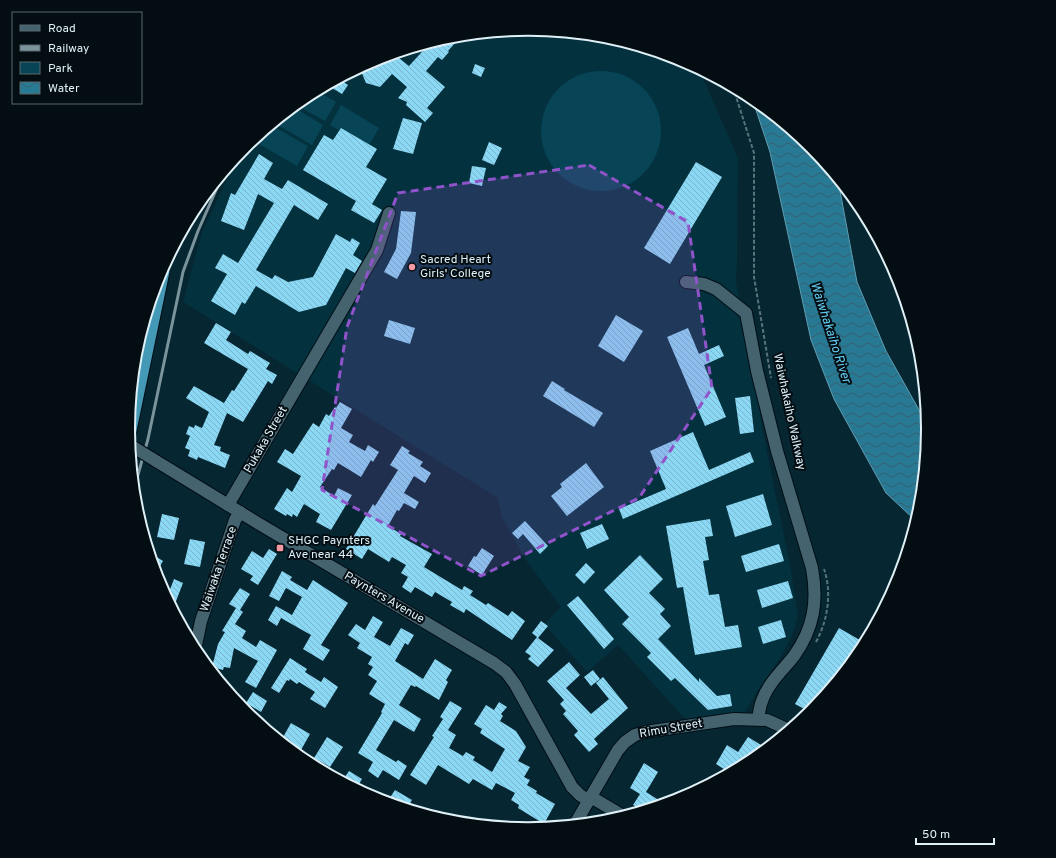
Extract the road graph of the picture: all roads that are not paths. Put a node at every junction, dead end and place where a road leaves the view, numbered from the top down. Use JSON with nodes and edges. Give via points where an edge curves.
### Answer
{"nodes":[{"id":1,"x":389,"y":213,"type":"dead end"},
{"id":2,"x":686,"y":282,"type":"dead end"},
{"id":3,"x":152,"y":316,"type":"edge"},
{"id":4,"x":138,"y":384,"type":"edge"},
{"id":5,"x":136,"y":449,"type":"edge"},
{"id":6,"x":228,"y":506,"type":"junction"},
{"id":7,"x":240,"y":512,"type":"junction"},
{"id":8,"x":197,"y":640,"type":"edge"},
{"id":9,"x":758,"y":719,"type":"junction"},
{"id":10,"x":783,"y":728,"type":"edge"},
{"id":11,"x":590,"y":799,"type":"junction"},
{"id":12,"x":615,"y":812,"type":"edge"},
{"id":13,"x":578,"y":819,"type":"edge"}],
"edges":[{"from":1,"to":6,"type":"street","name":"Pukaka Street","via":[[377,250]]},
{"from":2,"to":9,"type":"street","via":[[704,284],[716,289],[746,313],[775,443],[815,583],[809,629],[803,642],[771,684],[762,700]]},
{"from":3,"to":4,"type":"highway"},
{"from":5,"to":6,"type":"street","name":"Paynters Avenue","bridge":true},
{"from":6,"to":7,"type":"street","name":"Paynters Avenue"},
{"from":7,"to":8,"type":"street","name":"Waiwaka Terrace","via":[[235,520],[201,621]]},
{"from":7,"to":11,"type":"street","name":"Paynters Avenue","via":[[506,672],[572,787],[580,795]]},
{"from":9,"to":10,"type":"street","name":"Rimu Street"},
{"from":9,"to":11,"type":"street","name":"Rimu Street","via":[[734,719],[687,725],[635,735],[618,750]]},
{"from":11,"to":12,"type":"street","name":"Paynters Avenue"},
{"from":11,"to":13,"type":"street","name":"Rimu Street"}]}
